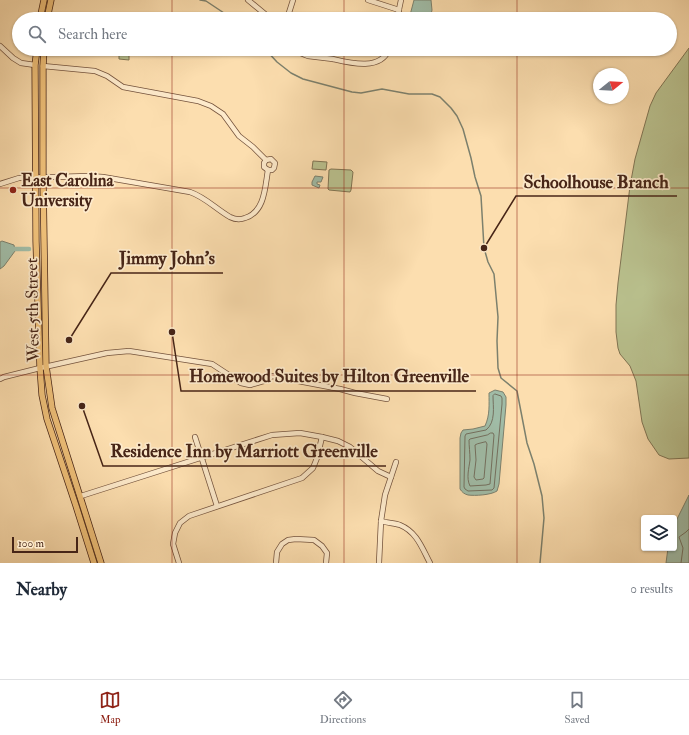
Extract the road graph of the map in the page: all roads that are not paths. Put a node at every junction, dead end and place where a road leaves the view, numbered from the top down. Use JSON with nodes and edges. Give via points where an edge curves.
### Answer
{"nodes":[{"id":1,"x":44,"y":0,"type":"edge"},
{"id":2,"x":51,"y":0,"type":"edge"},
{"id":3,"x":248,"y":0,"type":"edge"},
{"id":4,"x":293,"y":0,"type":"edge"},
{"id":5,"x":368,"y":0,"type":"edge"},
{"id":6,"x":401,"y":0,"type":"edge"},
{"id":7,"x":398,"y":10,"type":"joint"},
{"id":8,"x":41,"y":12,"type":"edge"},
{"id":9,"x":48,"y":12,"type":"edge"},
{"id":10,"x":263,"y":12,"type":"edge"},
{"id":11,"x":289,"y":12,"type":"edge"},
{"id":12,"x":0,"y":46,"type":"edge"},
{"id":13,"x":36,"y":56,"type":"edge"},
{"id":14,"x":44,"y":56,"type":"edge"},
{"id":15,"x":308,"y":56,"type":"edge"},
{"id":16,"x":384,"y":56,"type":"edge"},
{"id":17,"x":35,"y":64,"type":"junction"},
{"id":18,"x":43,"y":66,"type":"junction"},
{"id":19,"x":266,"y":160,"type":"junction"},
{"id":20,"x":268,"y":170,"type":"junction"},
{"id":21,"x":36,"y":177,"type":"junction"},
{"id":22,"x":43,"y":177,"type":"junction"},
{"id":23,"x":0,"y":184,"type":"edge"},
{"id":24,"x":46,"y":366,"type":"junction"},
{"id":25,"x":40,"y":368,"type":"junction"},
{"id":26,"x":1,"y":377,"type":"edge"},
{"id":27,"x":387,"y":399,"type":"dead end"},
{"id":28,"x":195,"y":437,"type":"dead end"},
{"id":29,"x":322,"y":437,"type":"junction"},
{"id":30,"x":202,"y":458,"type":"junction"},
{"id":31,"x":396,"y":462,"type":"dead end"},
{"id":32,"x":391,"y":477,"type":"junction"},
{"id":33,"x":81,"y":496,"type":"junction"},
{"id":34,"x":76,"y":506,"type":"junction"},
{"id":35,"x":217,"y":506,"type":"junction"},
{"id":36,"x":381,"y":521,"type":"junction"},
{"id":37,"x":97,"y":562,"type":"edge"},
{"id":38,"x":179,"y":563,"type":"edge"},
{"id":39,"x":276,"y":563,"type":"edge"},
{"id":40,"x":326,"y":563,"type":"edge"},
{"id":41,"x":379,"y":563,"type":"edge"},
{"id":42,"x":430,"y":563,"type":"edge"}],
"edges":[{"from":1,"to":8,"type":"main road"},
{"from":2,"to":9,"type":"main road"},
{"from":3,"to":10,"type":"street"},
{"from":4,"to":11,"type":"street"},
{"from":5,"to":7,"type":"street"},
{"from":6,"to":7,"type":"street"},
{"from":12,"to":17,"type":"street","via":[[21,63]]},
{"from":13,"to":17,"type":"main road","name":"West 5th Street"},
{"from":14,"to":18,"type":"main road","name":"West 5th Street"},
{"from":15,"to":16,"type":"street","via":[[364,64],[375,62]]},
{"from":17,"to":21,"type":"main road","name":"West 5th Street"},
{"from":18,"to":19,"type":"street","via":[[96,71],[124,87],[196,100],[211,106],[223,114],[239,136]]},
{"from":18,"to":22,"type":"main road","name":"West 5th Street"},
{"from":19,"to":20,"type":"street","via":[[264,167]]},
{"from":19,"to":20,"type":"street","via":[[271,159],[275,164],[273,169]]},
{"from":20,"to":22,"type":"street","via":[[259,209],[251,216],[241,219],[231,217],[198,194],[190,192],[103,177]]},
{"from":21,"to":22,"type":"street"},
{"from":21,"to":23,"type":"street","via":[[19,178]]},
{"from":21,"to":25,"type":"main road","name":"West 5th Street"},
{"from":22,"to":24,"type":"main road","name":"West 5th Street"},
{"from":24,"to":25,"type":"street"},
{"from":24,"to":27,"type":"street","via":[[129,351],[212,364],[250,385],[272,376]]},
{"from":24,"to":33,"type":"main road","name":"West 5th Street","via":[[52,408]]},
{"from":25,"to":26,"type":"street"},
{"from":25,"to":34,"type":"main road","name":"West 5th Street","via":[[47,419]]},
{"from":28,"to":30,"type":"street"},
{"from":29,"to":30,"type":"street","via":[[300,433],[272,435]]},
{"from":29,"to":32,"type":"street","via":[[350,447],[378,471]]},
{"from":29,"to":35,"type":"street","via":[[317,458],[302,478]]},
{"from":30,"to":33,"type":"street"},
{"from":30,"to":35,"type":"street"},
{"from":31,"to":32,"type":"street"},
{"from":32,"to":36,"type":"street"},
{"from":33,"to":37,"type":"main road","name":"West 5th Street"},
{"from":34,"to":37,"type":"main road","name":"West 5th Street"},
{"from":34,"to":37,"type":"main road","via":[[82,513]]},
{"from":35,"to":38,"type":"street","via":[[189,516],[180,523],[174,533],[173,544]]},
{"from":36,"to":41,"type":"street"},
{"from":36,"to":42,"type":"street","via":[[400,525],[413,533]]},
{"from":39,"to":40,"type":"street","via":[[277,552],[282,544],[296,539],[314,540],[322,546],[327,553]]}]}
